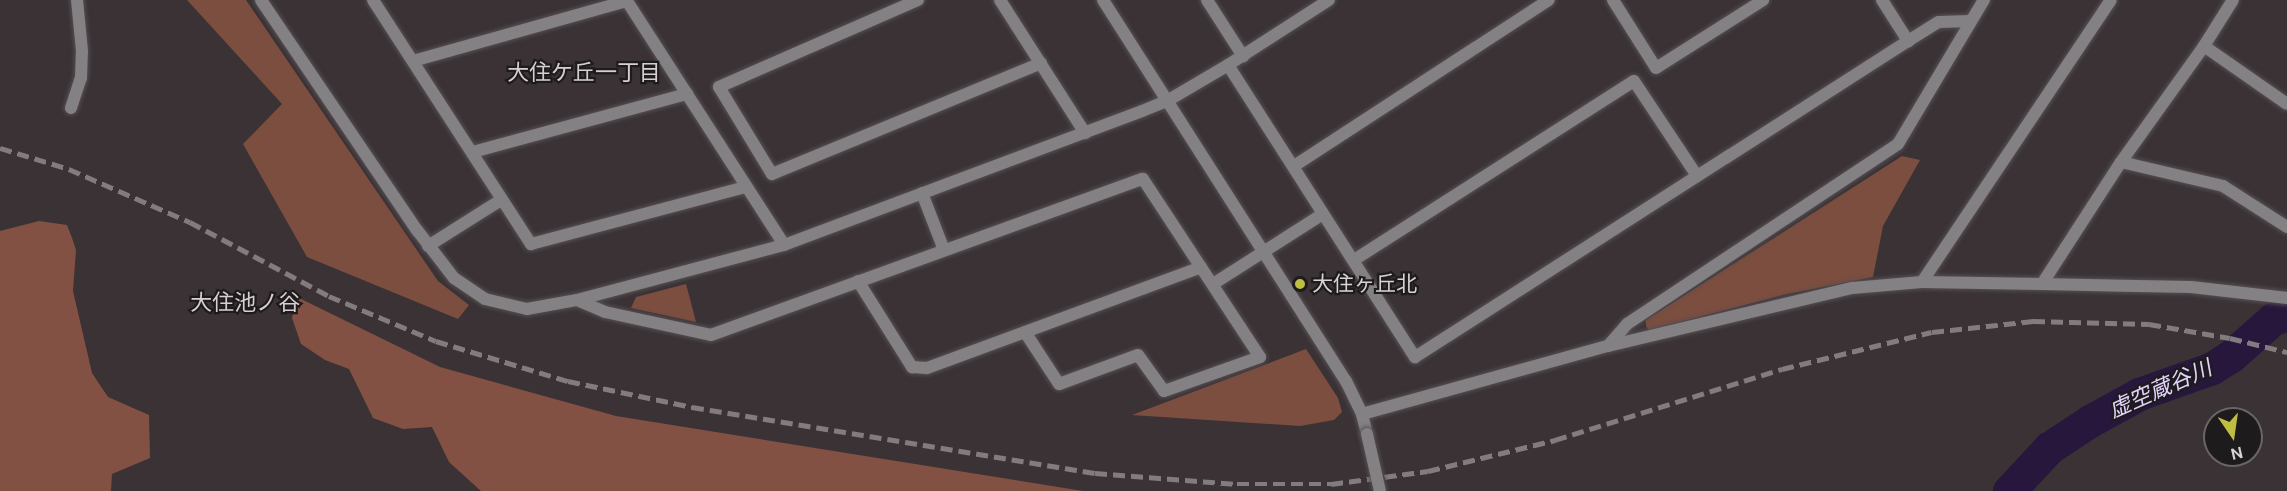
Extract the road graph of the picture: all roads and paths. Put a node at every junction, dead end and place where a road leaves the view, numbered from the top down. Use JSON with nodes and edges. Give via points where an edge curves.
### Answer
{"nodes":[{"id":1,"x":77,"y":0,"type":"edge"},
{"id":2,"x":261,"y":0,"type":"edge"},
{"id":3,"x":373,"y":0,"type":"edge"},
{"id":4,"x":918,"y":0,"type":"edge"},
{"id":5,"x":1000,"y":0,"type":"edge"},
{"id":6,"x":1103,"y":0,"type":"edge"},
{"id":7,"x":1207,"y":0,"type":"edge"},
{"id":8,"x":1329,"y":0,"type":"edge"},
{"id":9,"x":1549,"y":0,"type":"edge"},
{"id":10,"x":1612,"y":0,"type":"edge"},
{"id":11,"x":1763,"y":0,"type":"edge"},
{"id":12,"x":1882,"y":0,"type":"edge"},
{"id":13,"x":1984,"y":0,"type":"edge"},
{"id":14,"x":2111,"y":0,"type":"edge"},
{"id":15,"x":2233,"y":0,"type":"edge"},
{"id":16,"x":1970,"y":21,"type":"junction"},
{"id":17,"x":1908,"y":41,"type":"junction"},
{"id":18,"x":2204,"y":46,"type":"junction"},
{"id":19,"x":1243,"y":56,"type":"junction"},
{"id":20,"x":413,"y":61,"type":"junction"},
{"id":21,"x":1041,"y":63,"type":"junction"},
{"id":22,"x":1228,"y":65,"type":"junction"},
{"id":23,"x":687,"y":94,"type":"junction"},
{"id":24,"x":1167,"y":101,"type":"junction"},
{"id":25,"x":2287,"y":104,"type":"edge"},
{"id":26,"x":71,"y":108,"type":"dead end"},
{"id":27,"x":1085,"y":133,"type":"junction"},
{"id":28,"x":473,"y":152,"type":"junction"},
{"id":29,"x":2121,"y":162,"type":"junction"},
{"id":30,"x":1294,"y":166,"type":"junction"},
{"id":31,"x":1697,"y":176,"type":"junction"},
{"id":32,"x":745,"y":187,"type":"junction"},
{"id":33,"x":922,"y":193,"type":"junction"},
{"id":34,"x":501,"y":200,"type":"junction"},
{"id":35,"x":1323,"y":214,"type":"junction"},
{"id":36,"x":2287,"y":227,"type":"edge"},
{"id":37,"x":784,"y":245,"type":"junction"},
{"id":38,"x":428,"y":246,"type":"junction"},
{"id":39,"x":944,"y":250,"type":"junction"},
{"id":40,"x":1265,"y":252,"type":"junction"},
{"id":41,"x":1354,"y":260,"type":"junction"},
{"id":42,"x":1201,"y":267,"type":"junction"},
{"id":43,"x":858,"y":281,"type":"junction"},
{"id":44,"x":1922,"y":282,"type":"junction"},
{"id":45,"x":1213,"y":284,"type":"junction"},
{"id":46,"x":2042,"y":284,"type":"junction"},
{"id":47,"x":2287,"y":298,"type":"edge"},
{"id":48,"x":577,"y":300,"type":"junction"},
{"id":49,"x":1025,"y":332,"type":"junction"},
{"id":50,"x":1608,"y":346,"type":"junction"},
{"id":51,"x":1362,"y":414,"type":"junction"},
{"id":52,"x":1380,"y":491,"type":"edge"}],
"edges":[{"from":1,"to":26,"type":"street","via":[[81,78]]},
{"from":2,"to":38,"type":"street"},
{"from":3,"to":20,"type":"street"},
{"from":4,"to":21,"type":"street","via":[[719,87],[771,174]]},
{"from":5,"to":21,"type":"street"},
{"from":6,"to":24,"type":"street"},
{"from":7,"to":19,"type":"street"},
{"from":8,"to":19,"type":"street"},
{"from":9,"to":30,"type":"street"},
{"from":10,"to":11,"type":"street","via":[[1656,68]]},
{"from":12,"to":17,"type":"street"},
{"from":13,"to":16,"type":"street"},
{"from":14,"to":44,"type":"street"},
{"from":15,"to":18,"type":"street"},
{"from":16,"to":17,"type":"street","via":[[1939,22]]},
{"from":16,"to":50,"type":"street","via":[[1898,144],[1628,324]]},
{"from":17,"to":31,"type":"street"},
{"from":18,"to":25,"type":"street"},
{"from":18,"to":29,"type":"street"},
{"from":19,"to":22,"type":"street"},
{"from":20,"to":23,"type":"street","via":[[627,1]]},
{"from":20,"to":28,"type":"street"},
{"from":21,"to":27,"type":"street"},
{"from":22,"to":24,"type":"street"},
{"from":22,"to":30,"type":"street"},
{"from":23,"to":28,"type":"street"},
{"from":23,"to":32,"type":"street"},
{"from":24,"to":27,"type":"street"},
{"from":24,"to":40,"type":"street"},
{"from":27,"to":33,"type":"street"},
{"from":28,"to":34,"type":"street"},
{"from":29,"to":36,"type":"street","via":[[2223,186]]},
{"from":29,"to":46,"type":"street"},
{"from":30,"to":35,"type":"street"},
{"from":31,"to":41,"type":"street","via":[[1634,81]]},
{"from":31,"to":41,"type":"street","via":[[1415,357]]},
{"from":32,"to":34,"type":"street","via":[[531,244]]},
{"from":32,"to":37,"type":"street"},
{"from":33,"to":37,"type":"street"},
{"from":33,"to":39,"type":"street"},
{"from":34,"to":38,"type":"street"},
{"from":35,"to":40,"type":"street"},
{"from":35,"to":41,"type":"street"},
{"from":37,"to":48,"type":"street"},
{"from":38,"to":48,"type":"street","via":[[454,278],[485,299],[526,309]]},
{"from":39,"to":42,"type":"street","via":[[1143,179]]},
{"from":39,"to":43,"type":"street"},
{"from":40,"to":45,"type":"street"},
{"from":40,"to":51,"type":"street","via":[[1346,381]]},
{"from":42,"to":45,"type":"street"},
{"from":42,"to":49,"type":"street"},
{"from":43,"to":48,"type":"street","via":[[711,335],[605,312]]},
{"from":43,"to":49,"type":"street","via":[[912,367],[927,368]]},
{"from":44,"to":46,"type":"street"},
{"from":44,"to":50,"type":"street","via":[[1852,288]]},
{"from":45,"to":49,"type":"street","via":[[1260,357],[1164,391],[1138,355],[1059,384]]},
{"from":46,"to":47,"type":"street","via":[[2191,288]]},
{"from":50,"to":51,"type":"street"},
{"from":51,"to":52,"type":"street","bridge":true}]}
